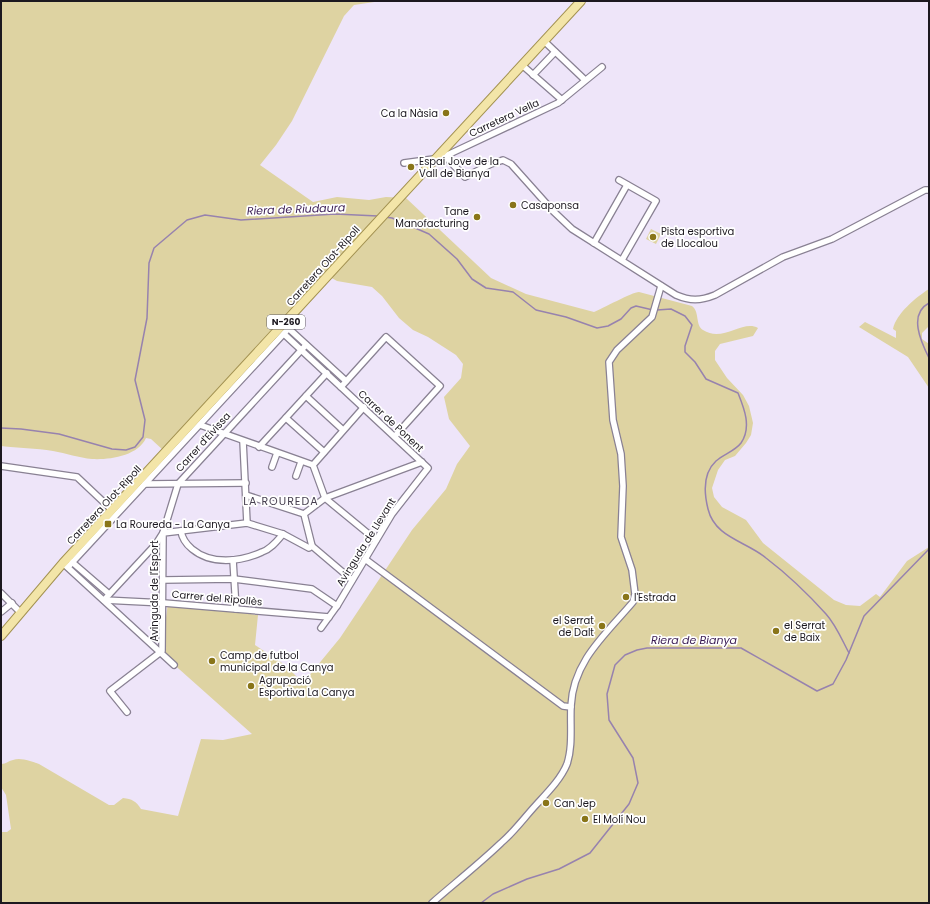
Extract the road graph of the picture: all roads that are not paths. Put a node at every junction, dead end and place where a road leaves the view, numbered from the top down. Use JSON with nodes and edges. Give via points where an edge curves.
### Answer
{"nodes":[{"id":1,"x":581,"y":1,"type":"edge"},
{"id":2,"x":544,"y":41,"type":"junction"},
{"id":3,"x":555,"y":52,"type":"junction"},
{"id":4,"x":522,"y":65,"type":"junction"},
{"id":5,"x":602,"y":67,"type":"dead end"},
{"id":6,"x":533,"y":75,"type":"junction"},
{"id":7,"x":585,"y":80,"type":"junction"},
{"id":8,"x":562,"y":100,"type":"junction"},
{"id":9,"x":444,"y":154,"type":"junction"},
{"id":10,"x":434,"y":159,"type":"junction"},
{"id":11,"x":404,"y":163,"type":"dead end"},
{"id":12,"x":619,"y":180,"type":"dead end"},
{"id":13,"x":627,"y":185,"type":"junction"},
{"id":14,"x":929,"y":190,"type":"edge"},
{"id":15,"x":594,"y":243,"type":"junction"},
{"id":16,"x":622,"y":260,"type":"junction"},
{"id":17,"x":661,"y":286,"type":"junction"},
{"id":18,"x":288,"y":328,"type":"junction"},
{"id":19,"x":284,"y":334,"type":"junction"},
{"id":20,"x":303,"y":347,"type":"junction"},
{"id":21,"x":327,"y":373,"type":"junction"},
{"id":22,"x":346,"y":381,"type":"junction"},
{"id":23,"x":341,"y":387,"type":"junction"},
{"id":24,"x":306,"y":396,"type":"junction"},
{"id":25,"x":364,"y":408,"type":"junction"},
{"id":26,"x":286,"y":418,"type":"junction"},
{"id":27,"x":200,"y":425,"type":"junction"},
{"id":28,"x":343,"y":430,"type":"junction"},
{"id":29,"x":222,"y":434,"type":"junction"},
{"id":30,"x":395,"y":436,"type":"junction"},
{"id":31,"x":243,"y":441,"type":"junction"},
{"id":32,"x":259,"y":447,"type":"junction"},
{"id":33,"x":324,"y":452,"type":"junction"},
{"id":34,"x":277,"y":453,"type":"junction"},
{"id":35,"x":301,"y":462,"type":"junction"},
{"id":36,"x":422,"y":462,"type":"junction"},
{"id":37,"x":313,"y":465,"type":"junction"},
{"id":38,"x":1,"y":466,"type":"edge"},
{"id":39,"x":272,"y":467,"type":"dead end"},
{"id":40,"x":428,"y":468,"type":"joint"},
{"id":41,"x":296,"y":476,"type":"dead end"},
{"id":42,"x":246,"y":483,"type":"junction"},
{"id":43,"x":145,"y":484,"type":"junction"},
{"id":44,"x":178,"y":484,"type":"junction"},
{"id":45,"x":246,"y":495,"type":"junction"},
{"id":46,"x":325,"y":498,"type":"junction"},
{"id":47,"x":112,"y":510,"type":"junction"},
{"id":48,"x":304,"y":514,"type":"junction"},
{"id":49,"x":247,"y":523,"type":"junction"},
{"id":50,"x":181,"y":531,"type":"junction"},
{"id":51,"x":162,"y":533,"type":"junction"},
{"id":52,"x":283,"y":534,"type":"junction"},
{"id":53,"x":376,"y":540,"type":"junction"},
{"id":54,"x":312,"y":546,"type":"junction"},
{"id":55,"x":365,"y":559,"type":"junction"},
{"id":56,"x":233,"y":560,"type":"junction"},
{"id":57,"x":72,"y":562,"type":"junction"},
{"id":58,"x":65,"y":565,"type":"junction"},
{"id":59,"x":234,"y":579,"type":"junction"},
{"id":60,"x":163,"y":580,"type":"junction"},
{"id":61,"x":352,"y":580,"type":"junction"},
{"id":62,"x":1,"y":592,"type":"edge"},
{"id":63,"x":109,"y":594,"type":"junction"},
{"id":64,"x":104,"y":600,"type":"junction"},
{"id":65,"x":12,"y":603,"type":"junction"},
{"id":66,"x":164,"y":603,"type":"junction"},
{"id":67,"x":337,"y":606,"type":"junction"},
{"id":68,"x":236,"y":609,"type":"junction"},
{"id":69,"x":1,"y":612,"type":"edge"},
{"id":70,"x":20,"y":612,"type":"junction"},
{"id":71,"x":329,"y":617,"type":"junction"},
{"id":72,"x":321,"y":628,"type":"dead end"},
{"id":73,"x":1,"y":636,"type":"edge"},
{"id":74,"x":161,"y":653,"type":"junction"},
{"id":75,"x":174,"y":665,"type":"dead end"},
{"id":76,"x":571,"y":707,"type":"junction"},
{"id":77,"x":127,"y":712,"type":"dead end"},
{"id":78,"x":432,"y":903,"type":"edge"}],
"edges":[{"from":1,"to":2,"type":"main road","name":"Carretera Olot-Ripoll","number":"N-260"},
{"from":2,"to":3,"type":"street"},
{"from":2,"to":4,"type":"main road","name":"Carretera Olot-Ripoll","number":"N-260"},
{"from":3,"to":6,"type":"street"},
{"from":3,"to":7,"type":"street"},
{"from":4,"to":6,"type":"street"},
{"from":4,"to":9,"type":"main road","name":"Carretera Olot-Ripoll","number":"N-260"},
{"from":5,"to":7,"type":"street","name":"Carretera Vella"},
{"from":6,"to":8,"type":"street"},
{"from":7,"to":8,"type":"street","name":"Carretera Vella"},
{"from":8,"to":9,"type":"street","name":"Carretera Vella"},
{"from":9,"to":10,"type":"main road","name":"Carretera Olot-Ripoll","number":"N-260"},
{"from":9,"to":15,"type":"street","via":[[465,177],[503,160],[511,164],[553,212],[572,229]]},
{"from":10,"to":11,"type":"street"},
{"from":10,"to":18,"type":"main road","name":"Carretera Olot-Ripoll","number":"N-260","via":[[368,231]]},
{"from":12,"to":13,"type":"street"},
{"from":13,"to":15,"type":"street"},
{"from":13,"to":16,"type":"street","via":[[656,201]]},
{"from":14,"to":17,"type":"street","via":[[832,239],[783,257],[729,288],[704,299],[683,298]]},
{"from":15,"to":16,"type":"street"},
{"from":16,"to":17,"type":"street"},
{"from":17,"to":76,"type":"street","via":[[652,317],[617,350],[609,362],[613,420],[621,454],[624,486],[621,537],[632,570],[635,594],[633,602],[585,658],[577,675]]},
{"from":18,"to":19,"type":"street"},
{"from":18,"to":20,"type":"street","name":"Carrer de Ponent"},
{"from":18,"to":47,"type":"main road","name":"Carretera Olot-Ripoll","number":"N-260"},
{"from":19,"to":20,"type":"street","name":"Carrer de Ponent"},
{"from":19,"to":27,"type":"street"},
{"from":20,"to":21,"type":"street","name":"Carrer de Ponent"},
{"from":20,"to":22,"type":"street","name":"Carrer de Ponent"},
{"from":20,"to":29,"type":"street","name":"Carrer d'Eivissa"},
{"from":21,"to":23,"type":"street","name":"Carrer de Ponent"},
{"from":21,"to":24,"type":"street"},
{"from":22,"to":23,"type":"street"},
{"from":22,"to":30,"type":"street","via":[[386,337],[440,386]]},
{"from":23,"to":25,"type":"street","name":"Carrer de Ponent"},
{"from":24,"to":26,"type":"street"},
{"from":24,"to":28,"type":"street"},
{"from":25,"to":28,"type":"street"},
{"from":25,"to":30,"type":"street","name":"Carrer de Ponent"},
{"from":26,"to":32,"type":"street"},
{"from":26,"to":33,"type":"street"},
{"from":27,"to":29,"type":"street"},
{"from":27,"to":43,"type":"street"},
{"from":28,"to":33,"type":"street"},
{"from":29,"to":31,"type":"street"},
{"from":29,"to":44,"type":"street","name":"Carrer d'Eivissa"},
{"from":30,"to":36,"type":"street","name":"Carrer de Ponent"},
{"from":31,"to":32,"type":"street"},
{"from":31,"to":42,"type":"street"},
{"from":32,"to":34,"type":"street"},
{"from":33,"to":37,"type":"street"},
{"from":34,"to":35,"type":"street"},
{"from":34,"to":39,"type":"street"},
{"from":35,"to":37,"type":"street"},
{"from":35,"to":41,"type":"street"},
{"from":36,"to":40,"type":"street","name":"Carrer de Ponent"},
{"from":36,"to":46,"type":"street"},
{"from":37,"to":46,"type":"street"},
{"from":38,"to":47,"type":"street","via":[[77,477]]},
{"from":40,"to":53,"type":"street","name":"Avinguda de Llevant","via":[[392,514]]},
{"from":42,"to":44,"type":"street"},
{"from":42,"to":45,"type":"street"},
{"from":43,"to":44,"type":"street"},
{"from":43,"to":57,"type":"street"},
{"from":44,"to":51,"type":"street","name":"Carrer d'Eivissa"},
{"from":45,"to":48,"type":"street"},
{"from":45,"to":49,"type":"street"},
{"from":46,"to":48,"type":"street"},
{"from":46,"to":53,"type":"street"},
{"from":47,"to":58,"type":"main road","name":"Carretera Olot-Ripoll","number":"N-260"},
{"from":48,"to":54,"type":"street"},
{"from":49,"to":50,"type":"street"},
{"from":49,"to":52,"type":"street"},
{"from":50,"to":51,"type":"street"},
{"from":50,"to":56,"type":"street","via":[[188,546],[205,558]]},
{"from":51,"to":60,"type":"street","name":"Avinguda de l'Esport"},
{"from":51,"to":63,"type":"street","name":"Carrer d'Eivissa","via":[[156,544]]},
{"from":52,"to":54,"type":"street","via":[[306,547]]},
{"from":52,"to":56,"type":"street","via":[[262,553]]},
{"from":53,"to":55,"type":"street","name":"Avinguda de Llevant"},
{"from":54,"to":61,"type":"street"},
{"from":55,"to":61,"type":"street","name":"Avinguda de Llevant"},
{"from":55,"to":76,"type":"street","via":[[563,706]]},
{"from":56,"to":59,"type":"street"},
{"from":57,"to":58,"type":"street"},
{"from":57,"to":63,"type":"street"},
{"from":58,"to":64,"type":"street"},
{"from":58,"to":70,"type":"main road","name":"Carretera Olot-Ripoll","number":"N-260"},
{"from":59,"to":60,"type":"street"},
{"from":59,"to":67,"type":"street","via":[[312,589]]},
{"from":59,"to":68,"type":"street"},
{"from":60,"to":66,"type":"street","name":"Avinguda de l'Esport"},
{"from":61,"to":67,"type":"street","name":"Avinguda de Llevant"},
{"from":62,"to":65,"type":"street"},
{"from":63,"to":64,"type":"street","name":"Carrer d'Eivissa"},
{"from":64,"to":66,"type":"street","name":"Carrer del Ripollès"},
{"from":64,"to":74,"type":"street"},
{"from":65,"to":69,"type":"street"},
{"from":65,"to":70,"type":"street"},
{"from":66,"to":68,"type":"street","name":"Carrer del Ripollès"},
{"from":66,"to":74,"type":"street","name":"Avinguda de l'Esport"},
{"from":67,"to":71,"type":"street","name":"Avinguda de Llevant"},
{"from":68,"to":71,"type":"street","name":"Carrer del Ripollès"},
{"from":70,"to":73,"type":"main road","name":"Carretera Olot-Ripoll","number":"N-260"},
{"from":71,"to":72,"type":"street","name":"Avinguda de Llevant"},
{"from":74,"to":75,"type":"street"},
{"from":74,"to":77,"type":"street","name":"Avinguda de l'Esport","via":[[110,691]]},
{"from":76,"to":78,"type":"street","via":[[567,764],[549,790],[501,844]]}]}
